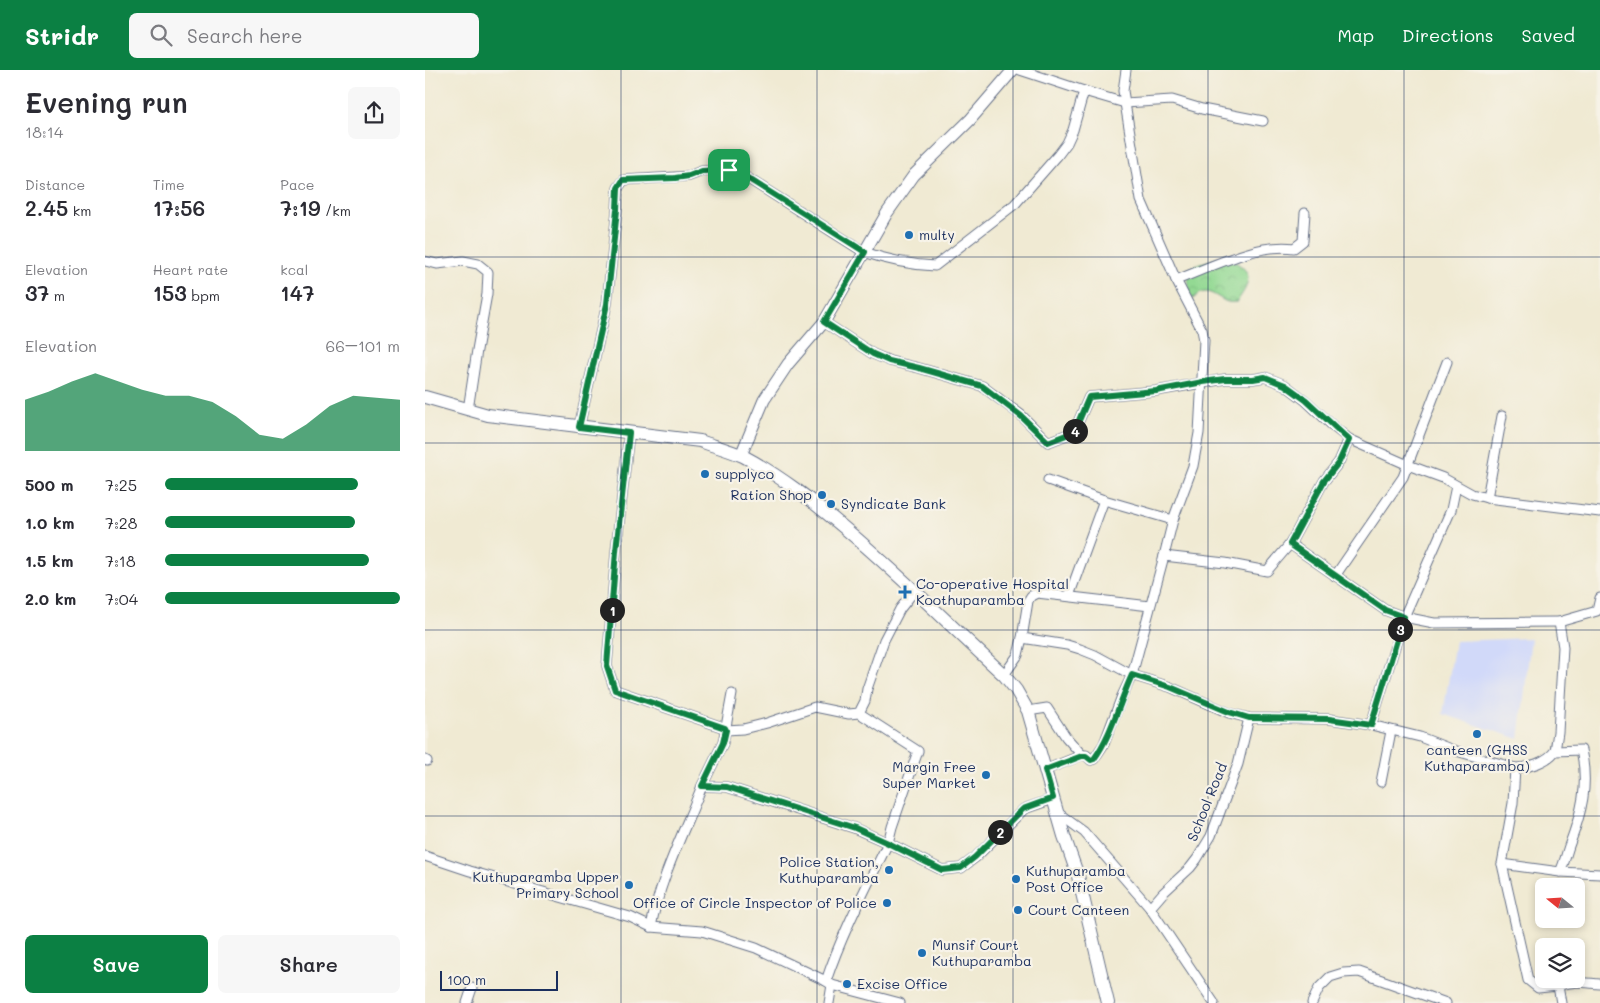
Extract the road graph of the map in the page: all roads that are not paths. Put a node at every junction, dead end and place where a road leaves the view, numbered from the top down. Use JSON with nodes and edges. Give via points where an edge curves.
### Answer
{"nodes":[{"id":1,"x":1013,"y":70,"type":"edge"},
{"id":2,"x":1021,"y":70,"type":"edge"},
{"id":3,"x":1126,"y":70,"type":"edge"},
{"id":4,"x":1084,"y":92,"type":"junction"},
{"id":5,"x":1125,"y":103,"type":"junction"},
{"id":6,"x":1263,"y":121,"type":"dead end"},
{"id":7,"x":1305,"y":213,"type":"dead end"},
{"id":8,"x":865,"y":252,"type":"junction"},
{"id":9,"x":425,"y":261,"type":"edge"},
{"id":10,"x":1176,"y":280,"type":"junction"},
{"id":11,"x":824,"y":322,"type":"junction"},
{"id":12,"x":1447,"y":362,"type":"dead end"},
{"id":13,"x":1203,"y":382,"type":"junction"},
{"id":14,"x":425,"y":397,"type":"edge"},
{"id":15,"x":468,"y":410,"type":"junction"},
{"id":16,"x":1502,"y":416,"type":"dead end"},
{"id":17,"x":579,"y":427,"type":"junction"},
{"id":18,"x":629,"y":433,"type":"junction"},
{"id":19,"x":1349,"y":440,"type":"junction"},
{"id":20,"x":741,"y":455,"type":"junction"},
{"id":21,"x":1408,"y":465,"type":"junction"},
{"id":22,"x":1048,"y":480,"type":"dead end"},
{"id":23,"x":1457,"y":486,"type":"junction"},
{"id":24,"x":1487,"y":498,"type":"junction"},
{"id":25,"x":1103,"y":500,"type":"junction"},
{"id":26,"x":1600,"y":512,"type":"edge"},
{"id":27,"x":1173,"y":520,"type":"junction"},
{"id":28,"x":1290,"y":544,"type":"junction"},
{"id":29,"x":1164,"y":556,"type":"junction"},
{"id":30,"x":1335,"y":576,"type":"junction"},
{"id":31,"x":915,"y":590,"type":"junction"},
{"id":32,"x":1069,"y":596,"type":"junction"},
{"id":33,"x":1600,"y":598,"type":"edge"},
{"id":34,"x":1150,"y":606,"type":"junction"},
{"id":35,"x":1404,"y":617,"type":"junction"},
{"id":36,"x":1559,"y":622,"type":"junction"},
{"id":37,"x":1022,"y":638,"type":"junction"},
{"id":38,"x":1005,"y":675,"type":"junction"},
{"id":39,"x":1132,"y":675,"type":"junction"},
{"id":40,"x":732,"y":694,"type":"dead end"},
{"id":41,"x":1028,"y":712,"type":"junction"},
{"id":42,"x":859,"y":713,"type":"junction"},
{"id":43,"x":1249,"y":718,"type":"junction"},
{"id":44,"x":1371,"y":725,"type":"junction"},
{"id":45,"x":725,"y":729,"type":"junction"},
{"id":46,"x":1391,"y":731,"type":"junction"},
{"id":47,"x":1555,"y":752,"type":"junction"},
{"id":48,"x":1082,"y":756,"type":"junction"},
{"id":49,"x":1515,"y":768,"type":"junction"},
{"id":50,"x":1045,"y":770,"type":"junction"},
{"id":51,"x":1381,"y":782,"type":"dead end"},
{"id":52,"x":702,"y":786,"type":"junction"},
{"id":53,"x":1053,"y":798,"type":"junction"},
{"id":54,"x":1058,"y":813,"type":"junction"},
{"id":55,"x":888,"y":843,"type":"junction"},
{"id":56,"x":425,"y":856,"type":"edge"},
{"id":57,"x":1502,"y":864,"type":"junction"},
{"id":58,"x":1560,"y":872,"type":"junction"},
{"id":59,"x":1600,"y":874,"type":"edge"},
{"id":60,"x":1150,"y":908,"type":"junction"},
{"id":61,"x":651,"y":927,"type":"junction"},
{"id":62,"x":1585,"y":982,"type":"edge"},
{"id":63,"x":829,"y":983,"type":"junction"},
{"id":64,"x":1600,"y":984,"type":"edge"},
{"id":65,"x":1535,"y":986,"type":"edge"},
{"id":66,"x":472,"y":988,"type":"dead end"},
{"id":67,"x":1558,"y":988,"type":"edge"},
{"id":68,"x":467,"y":1003,"type":"edge"},
{"id":69,"x":829,"y":1003,"type":"edge"},
{"id":70,"x":900,"y":1003,"type":"edge"},
{"id":71,"x":1109,"y":1003,"type":"edge"},
{"id":72,"x":1214,"y":1003,"type":"edge"},
{"id":73,"x":1312,"y":1003,"type":"edge"},
{"id":74,"x":1446,"y":1003,"type":"edge"},
{"id":75,"x":1561,"y":1003,"type":"edge"}],
"edges":[{"from":1,"to":8,"type":"main road","via":[[970,120],[914,175]]},
{"from":2,"to":4,"type":"street"},
{"from":3,"to":5,"type":"street"},
{"from":4,"to":5,"type":"street"},
{"from":4,"to":8,"type":"street","via":[[1073,130],[1058,155],[1015,204],[935,266],[881,258]]},
{"from":5,"to":6,"type":"street","via":[[1172,100]]},
{"from":5,"to":10,"type":"street","via":[[1141,200]]},
{"from":7,"to":10,"type":"street","via":[[1303,241],[1294,248],[1257,250]]},
{"from":8,"to":11,"type":"main road"},
{"from":8,"to":17,"type":"street","via":[[741,174],[729,170],[702,171],[675,178],[623,180],[618,188],[607,304]]},
{"from":9,"to":15,"type":"street","via":[[437,264],[463,261],[478,264],[488,272]]},
{"from":10,"to":13,"type":"street","via":[[1202,330]]},
{"from":11,"to":13,"type":"street","via":[[889,361],[982,386],[1048,442],[1074,432],[1089,397],[1156,391]]},
{"from":11,"to":20,"type":"main road","via":[[788,364],[764,400]]},
{"from":12,"to":21,"type":"street"},
{"from":13,"to":19,"type":"street","via":[[1265,377],[1285,385],[1306,400]]},
{"from":13,"to":27,"type":"street","via":[[1193,466]]},
{"from":14,"to":15,"type":"main road"},
{"from":15,"to":17,"type":"main road"},
{"from":16,"to":24,"type":"street"},
{"from":17,"to":18,"type":"main road"},
{"from":18,"to":20,"type":"main road","via":[[700,441]]},
{"from":18,"to":45,"type":"street","via":[[607,666],[615,690]]},
{"from":19,"to":21,"type":"street"},
{"from":19,"to":28,"type":"street"},
{"from":20,"to":31,"type":"main road","via":[[807,497]]},
{"from":21,"to":23,"type":"street"},
{"from":21,"to":30,"type":"street","via":[[1395,490]]},
{"from":22,"to":25,"type":"street"},
{"from":23,"to":24,"type":"street"},
{"from":23,"to":35,"type":"street","via":[[1451,510]]},
{"from":24,"to":26,"type":"street"},
{"from":25,"to":27,"type":"street"},
{"from":25,"to":32,"type":"street"},
{"from":27,"to":29,"type":"street"},
{"from":28,"to":29,"type":"street","via":[[1267,571]]},
{"from":28,"to":30,"type":"street"},
{"from":29,"to":34,"type":"street"},
{"from":30,"to":35,"type":"street","via":[[1385,610]]},
{"from":31,"to":38,"type":"main road"},
{"from":31,"to":42,"type":"street","via":[[900,609],[884,640]]},
{"from":32,"to":34,"type":"street"},
{"from":32,"to":37,"type":"street","via":[[1037,593],[1031,596]]},
{"from":33,"to":36,"type":"street","via":[[1597,611]]},
{"from":34,"to":39,"type":"street"},
{"from":35,"to":36,"type":"street","via":[[1434,623]]},
{"from":35,"to":44,"type":"street"},
{"from":36,"to":47,"type":"street","via":[[1563,647]]},
{"from":37,"to":38,"type":"street","via":[[1018,655]]},
{"from":37,"to":39,"type":"street","via":[[1080,649]]},
{"from":38,"to":41,"type":"main road"},
{"from":39,"to":43,"type":"street"},
{"from":39,"to":48,"type":"street","via":[[1104,744],[1094,759]]},
{"from":40,"to":45,"type":"street"},
{"from":41,"to":48,"type":"street","via":[[1047,708]]},
{"from":41,"to":50,"type":"main road"},
{"from":42,"to":45,"type":"street","via":[[815,707],[743,729]]},
{"from":42,"to":55,"type":"street","via":[[918,751]]},
{"from":43,"to":44,"type":"street","via":[[1329,719]]},
{"from":43,"to":60,"type":"street","name":"School Road","via":[[1238,764],[1211,836],[1193,864]]},
{"from":44,"to":46,"type":"street"},
{"from":45,"to":52,"type":"street","via":[[723,743]]},
{"from":46,"to":49,"type":"street"},
{"from":46,"to":51,"type":"street"},
{"from":47,"to":49,"type":"street","via":[[1547,759]]},
{"from":47,"to":58,"type":"street","via":[[1581,750],[1585,777],[1585,795]]},
{"from":48,"to":50,"type":"street"},
{"from":49,"to":57,"type":"street","via":[[1513,803]]},
{"from":50,"to":53,"type":"main road"},
{"from":52,"to":55,"type":"street","via":[[727,787],[855,828]]},
{"from":52,"to":61,"type":"street","via":[[663,882]]},
{"from":53,"to":54,"type":"main road"},
{"from":53,"to":55,"type":"street","via":[[1023,809],[961,868],[942,870]]},
{"from":54,"to":60,"type":"street","via":[[1084,832]]},
{"from":54,"to":71,"type":"main road","via":[[1078,876]]},
{"from":55,"to":63,"type":"street","via":[[834,956]]},
{"from":56,"to":61,"type":"street","via":[[630,917]]},
{"from":57,"to":58,"type":"street"},
{"from":57,"to":65,"type":"street","via":[[1528,980]]},
{"from":58,"to":59,"type":"street"},
{"from":60,"to":72,"type":"street"},
{"from":61,"to":63,"type":"street","via":[[702,931],[757,948]]},
{"from":62,"to":64,"type":"street"},
{"from":63,"to":69,"type":"street"},
{"from":63,"to":70,"type":"street"},
{"from":66,"to":68,"type":"street"},
{"from":67,"to":75,"type":"street"},
{"from":73,"to":74,"type":"street","via":[[1319,988],[1330,977],[1359,972]]}]}
